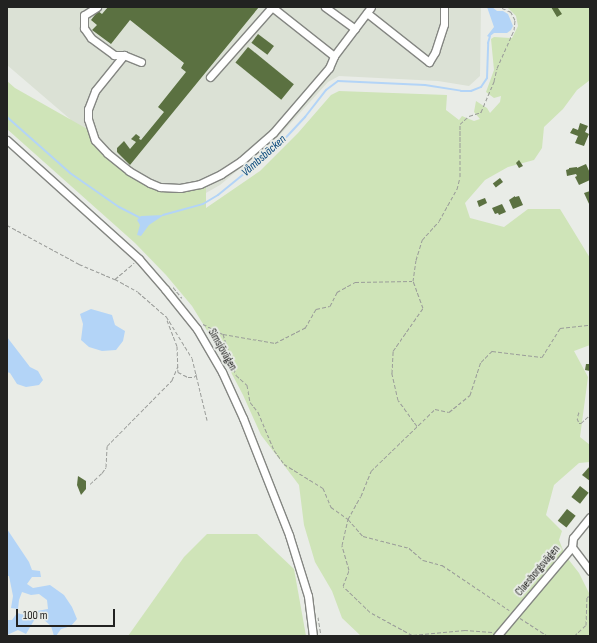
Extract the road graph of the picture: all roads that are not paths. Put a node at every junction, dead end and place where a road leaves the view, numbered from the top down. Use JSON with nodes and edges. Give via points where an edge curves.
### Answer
{"nodes":[{"id":1,"x":97,"y":7,"type":"edge"},
{"id":2,"x":272,"y":7,"type":"edge"},
{"id":3,"x":325,"y":7,"type":"edge"},
{"id":4,"x":444,"y":7,"type":"edge"},
{"id":5,"x":369,"y":10,"type":"edge"},
{"id":6,"x":355,"y":29,"type":"junction"},
{"id":7,"x":124,"y":55,"type":"junction"},
{"id":8,"x":334,"y":56,"type":"junction"},
{"id":9,"x":141,"y":62,"type":"dead end"},
{"id":10,"x":210,"y":77,"type":"dead end"},
{"id":11,"x":7,"y":140,"type":"edge"},
{"id":12,"x":590,"y":517,"type":"edge"},
{"id":13,"x":572,"y":547,"type":"junction"},
{"id":14,"x":590,"y":571,"type":"edge"},
{"id":15,"x":499,"y":634,"type":"edge"},
{"id":16,"x":313,"y":636,"type":"edge"}],
"edges":[{"from":1,"to":7,"type":"street","via":[[84,15],[84,28],[91,38],[114,55]]},
{"from":2,"to":8,"type":"street"},
{"from":2,"to":10,"type":"street"},
{"from":3,"to":6,"type":"street"},
{"from":4,"to":5,"type":"street","via":[[444,24],[429,62]]},
{"from":5,"to":6,"type":"street"},
{"from":6,"to":8,"type":"street"},
{"from":7,"to":8,"type":"street","via":[[104,79],[91,101],[88,119],[90,129],[107,153],[129,171],[160,187],[180,188],[200,184],[221,174],[273,133],[329,68]]},
{"from":7,"to":9,"type":"street"},
{"from":11,"to":16,"type":"street","name":"Simsjövägen","via":[[139,259],[166,288],[197,329],[222,372],[243,418],[289,535],[306,588]]},
{"from":12,"to":13,"type":"street","name":"Claesborgsvägen","via":[[573,538]]},
{"from":13,"to":14,"type":"street"},
{"from":13,"to":15,"type":"street","name":"Claesborgsvägen"}]}
